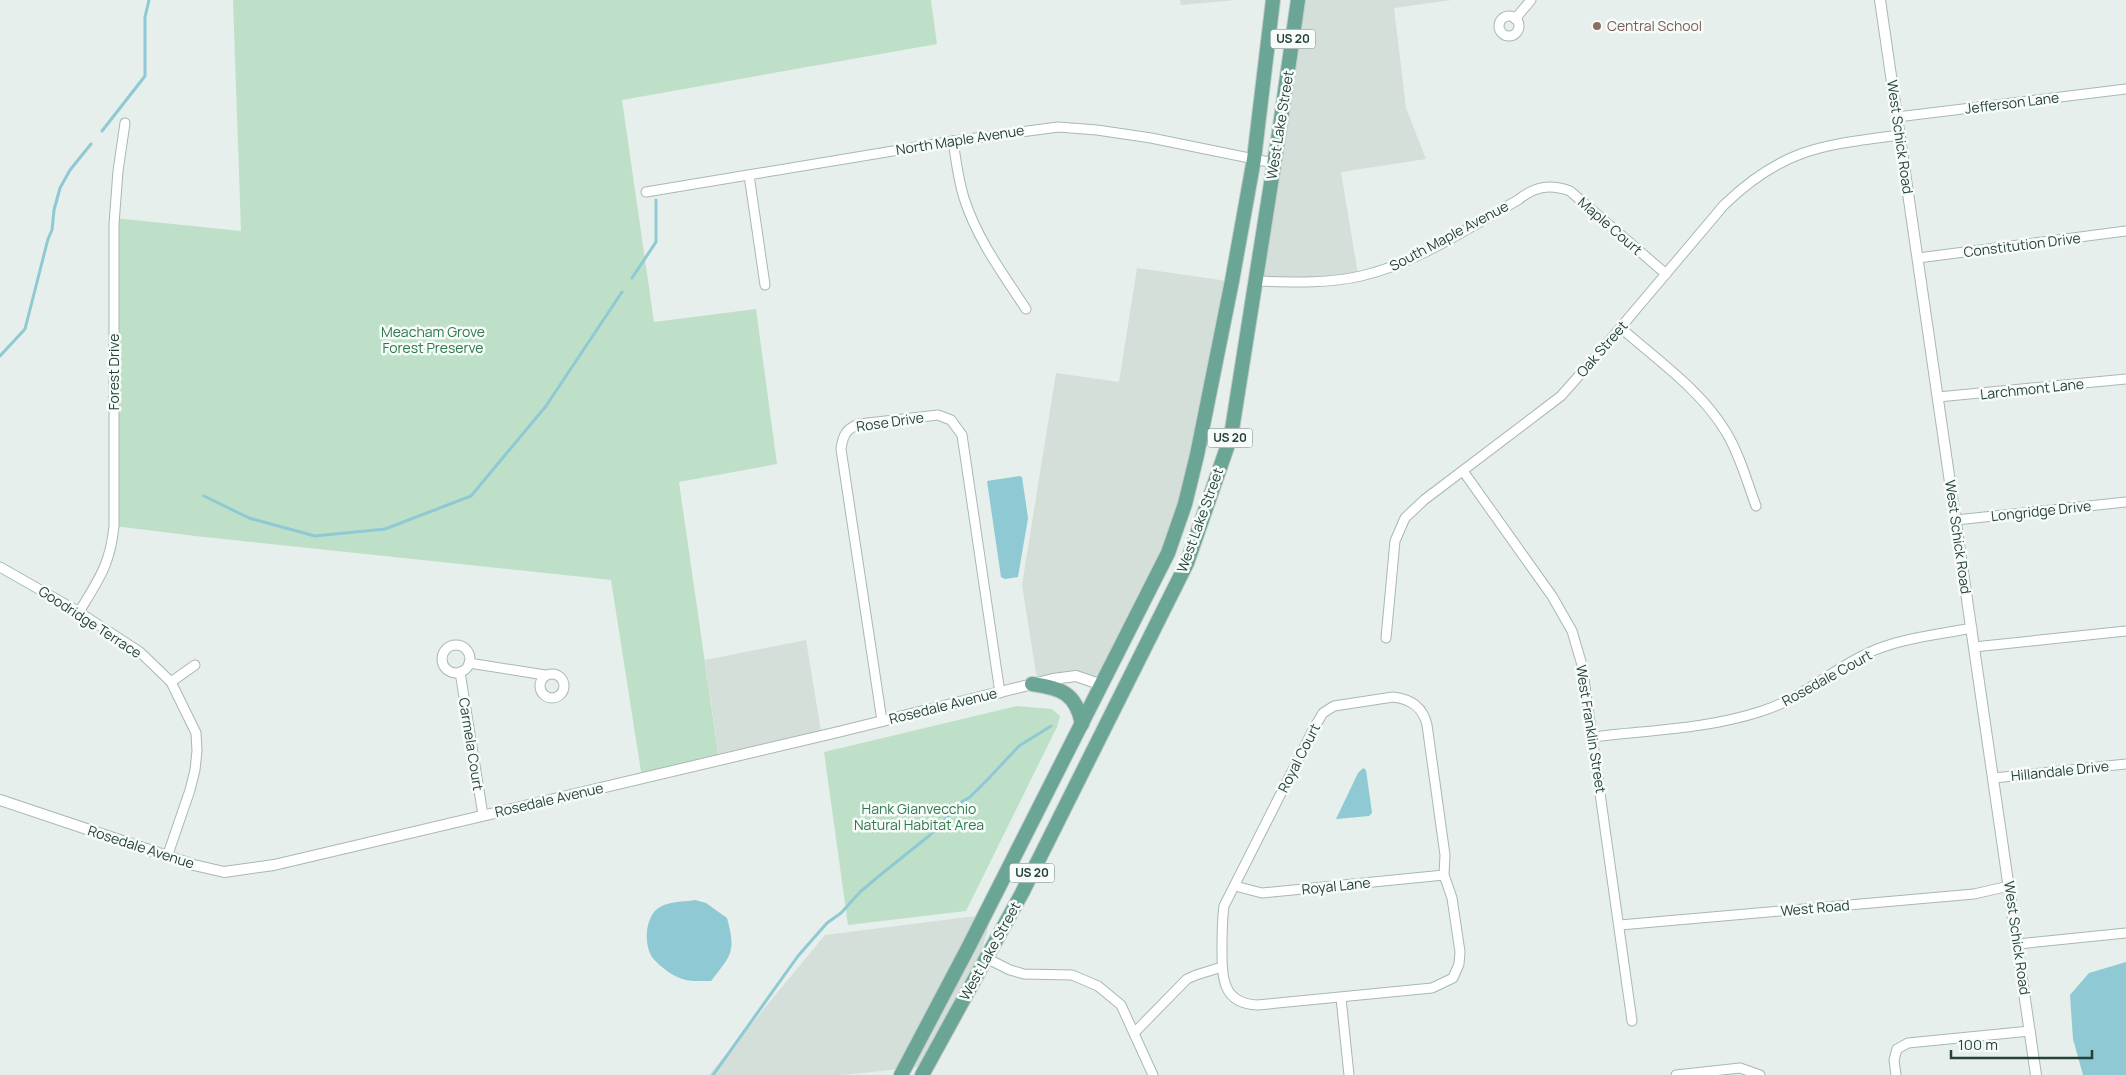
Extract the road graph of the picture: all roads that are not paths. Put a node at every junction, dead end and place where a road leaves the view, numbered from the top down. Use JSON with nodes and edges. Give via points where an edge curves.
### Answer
{"nodes":[{"id":1,"x":1273,"y":0,"type":"edge"},
{"id":2,"x":1298,"y":0,"type":"edge"},
{"id":3,"x":1531,"y":0,"type":"edge"},
{"id":4,"x":1880,"y":0,"type":"edge"},
{"id":5,"x":1515,"y":19,"type":"dead end"},
{"id":6,"x":2126,"y":89,"type":"edge"},
{"id":7,"x":1897,"y":117,"type":"junction"},
{"id":8,"x":126,"y":123,"type":"dead end"},
{"id":9,"x":1900,"y":135,"type":"junction"},
{"id":10,"x":953,"y":141,"type":"junction"},
{"id":11,"x":1254,"y":159,"type":"junction"},
{"id":12,"x":1274,"y":163,"type":"junction"},
{"id":13,"x":750,"y":175,"type":"junction"},
{"id":14,"x":1551,"y":186,"type":"joint"},
{"id":15,"x":646,"y":192,"type":"dead end"},
{"id":16,"x":2126,"y":232,"type":"edge"},
{"id":17,"x":1918,"y":258,"type":"junction"},
{"id":18,"x":1666,"y":274,"type":"junction"},
{"id":19,"x":1255,"y":281,"type":"junction"},
{"id":20,"x":765,"y":285,"type":"dead end"},
{"id":21,"x":1026,"y":310,"type":"dead end"},
{"id":22,"x":1621,"y":328,"type":"junction"},
{"id":23,"x":2126,"y":379,"type":"edge"},
{"id":24,"x":1938,"y":397,"type":"junction"},
{"id":25,"x":1462,"y":471,"type":"junction"},
{"id":26,"x":2126,"y":502,"type":"edge"},
{"id":27,"x":1756,"y":506,"type":"dead end"},
{"id":28,"x":1956,"y":520,"type":"junction"},
{"id":29,"x":0,"y":567,"type":"edge"},
{"id":30,"x":79,"y":612,"type":"junction"},
{"id":31,"x":1972,"y":628,"type":"junction"},
{"id":32,"x":2126,"y":631,"type":"edge"},
{"id":33,"x":1386,"y":638,"type":"dead end"},
{"id":34,"x":1974,"y":647,"type":"junction"},
{"id":35,"x":469,"y":663,"type":"junction"},
{"id":36,"x":195,"y":665,"type":"dead end"},
{"id":37,"x":460,"y":672,"type":"junction"},
{"id":38,"x":545,"y":676,"type":"dead end"},
{"id":39,"x":171,"y":682,"type":"junction"},
{"id":40,"x":1032,"y":684,"type":"junction"},
{"id":41,"x":1102,"y":685,"type":"junction"},
{"id":42,"x":1000,"y":693,"type":"junction"},
{"id":43,"x":1120,"y":694,"type":"junction"},
{"id":44,"x":882,"y":721,"type":"junction"},
{"id":45,"x":1082,"y":724,"type":"junction"},
{"id":46,"x":1593,"y":737,"type":"junction"},
{"id":47,"x":2126,"y":764,"type":"edge"},
{"id":48,"x":1994,"y":778,"type":"junction"},
{"id":49,"x":0,"y":800,"type":"edge"},
{"id":50,"x":482,"y":815,"type":"junction"},
{"id":51,"x":167,"y":857,"type":"junction"},
{"id":52,"x":1444,"y":875,"type":"junction"},
{"id":53,"x":1235,"y":886,"type":"junction"},
{"id":54,"x":2009,"y":886,"type":"junction"},
{"id":55,"x":1620,"y":925,"type":"junction"},
{"id":56,"x":2126,"y":933,"type":"edge"},
{"id":57,"x":2018,"y":944,"type":"junction"},
{"id":58,"x":986,"y":958,"type":"junction"},
{"id":59,"x":1222,"y":967,"type":"junction"},
{"id":60,"x":1341,"y":998,"type":"junction"},
{"id":61,"x":1632,"y":1021,"type":"dead end"},
{"id":62,"x":2030,"y":1031,"type":"junction"},
{"id":63,"x":1134,"y":1033,"type":"junction"},
{"id":64,"x":901,"y":1075,"type":"edge"},
{"id":65,"x":922,"y":1075,"type":"edge"},
{"id":66,"x":1153,"y":1075,"type":"edge"},
{"id":67,"x":1350,"y":1075,"type":"edge"},
{"id":68,"x":1676,"y":1075,"type":"edge"},
{"id":69,"x":1760,"y":1075,"type":"edge"},
{"id":70,"x":1896,"y":1075,"type":"edge"},
{"id":71,"x":2036,"y":1075,"type":"edge"}],
"edges":[{"from":1,"to":11,"type":"main road","name":"West Lake Street","number":"US 20"},
{"from":2,"to":12,"type":"main road","name":"West Lake Street","number":"US 20"},
{"from":3,"to":5,"type":"street"},
{"from":4,"to":7,"type":"street","name":"West Schick Road"},
{"from":6,"to":7,"type":"street","name":"Jefferson Lane"},
{"from":7,"to":9,"type":"street","name":"West Schick Road"},
{"from":8,"to":30,"type":"street","name":"Forest Drive","via":[[114,224],[112,548],[105,569]]},
{"from":9,"to":17,"type":"street","name":"West Schick Road"},
{"from":9,"to":18,"type":"street","name":"Oak Street","via":[[1814,148],[1765,171],[1724,206]]},
{"from":10,"to":11,"type":"street","name":"North Maple Avenue","via":[[1037,128],[1073,127],[1151,138]]},
{"from":10,"to":13,"type":"street","name":"North Maple Avenue"},
{"from":10,"to":21,"type":"street","via":[[958,177],[972,220]]},
{"from":11,"to":12,"type":"street","name":"North Maple Avenue"},
{"from":11,"to":41,"type":"main road","name":"West Lake Street","number":"US 20","via":[[1185,504],[1168,553]]},
{"from":12,"to":19,"type":"main road","name":"West Lake Street","number":"US 20"},
{"from":13,"to":15,"type":"street","name":"North Maple Avenue"},
{"from":13,"to":20,"type":"street"},
{"from":14,"to":18,"type":"street","name":"Maple Court","via":[[1570,191]]},
{"from":14,"to":19,"type":"street","name":"South Maple Avenue","via":[[1534,190],[1426,251],[1383,270],[1333,281]]},
{"from":16,"to":17,"type":"street","name":"Constitution Drive"},
{"from":17,"to":24,"type":"street","name":"West Schick Road"},
{"from":18,"to":22,"type":"street","name":"Oak Street"},
{"from":19,"to":43,"type":"main road","name":"West Lake Street","number":"US 20","via":[[1231,436],[1187,563]]},
{"from":22,"to":25,"type":"street","name":"Oak Street","via":[[1561,396]]},
{"from":22,"to":27,"type":"street","via":[[1688,387],[1717,418],[1738,455]]},
{"from":23,"to":24,"type":"street","name":"Larchmont Lane"},
{"from":24,"to":28,"type":"street","name":"West Schick Road"},
{"from":25,"to":33,"type":"street","name":"Oak Street","via":[[1405,518],[1393,551]]},
{"from":25,"to":46,"type":"street","name":"West Franklin Street","via":[[1564,614],[1578,646]]},
{"from":26,"to":28,"type":"street","name":"Longridge Drive"},
{"from":28,"to":31,"type":"street","name":"West Schick Road"},
{"from":29,"to":30,"type":"street","name":"Goodridge Terrace"},
{"from":30,"to":39,"type":"street","name":"Goodridge Terrace","via":[[140,652]]},
{"from":31,"to":34,"type":"street","name":"West Schick Road"},
{"from":31,"to":46,"type":"street","name":"Rosedale Court","via":[[1903,641],[1875,650],[1798,695],[1761,712],[1710,723]]},
{"from":32,"to":34,"type":"street"},
{"from":34,"to":48,"type":"street","name":"West Schick Road"},
{"from":35,"to":37,"type":"street"},
{"from":35,"to":37,"type":"street","via":[[469,654],[463,647],[455,645],[447,649],[442,657],[444,666],[451,672]]},
{"from":35,"to":38,"type":"street"},
{"from":36,"to":39,"type":"street"},
{"from":37,"to":50,"type":"street","name":"Carmela Court"},
{"from":39,"to":51,"type":"street","name":"Goodridge Terrace","via":[[196,733],[197,750],[190,790]]},
{"from":40,"to":41,"type":"street","name":"Rosedale Avenue","via":[[1076,676]]},
{"from":40,"to":42,"type":"street","name":"Rosedale Avenue"},
{"from":40,"to":45,"type":"main road","via":[[1058,689],[1070,696]]},
{"from":41,"to":43,"type":"main road"},
{"from":41,"to":45,"type":"main road","name":"West Lake Street","number":"US 20"},
{"from":42,"to":44,"type":"street","name":"Rosedale Avenue"},
{"from":42,"to":44,"type":"street","name":"Rose Drive","via":[[962,435],[950,420],[938,415],[859,424],[848,428],[842,437],[841,449]]},
{"from":43,"to":58,"type":"main road","name":"West Lake Street","number":"US 20","via":[[1022,893]]},
{"from":44,"to":50,"type":"street","name":"Rosedale Avenue"},
{"from":45,"to":64,"type":"main road","name":"West Lake Street","number":"US 20"},
{"from":46,"to":55,"type":"street","name":"West Franklin Street"},
{"from":47,"to":48,"type":"street","name":"Hillandale Drive"},
{"from":48,"to":54,"type":"street","name":"West Schick Road"},
{"from":49,"to":51,"type":"street","name":"Rosedale Avenue"},
{"from":50,"to":51,"type":"street","name":"Rosedale Avenue","via":[[240,871],[211,870]]},
{"from":52,"to":53,"type":"street","name":"Royal Lane","via":[[1262,893]]},
{"from":52,"to":53,"type":"street","name":"Royal Court","via":[[1446,855],[1426,718],[1418,706],[1393,697],[1334,706],[1323,713]]},
{"from":52,"to":60,"type":"street","via":[[1452,898],[1460,952],[1453,978],[1432,988]]},
{"from":53,"to":59,"type":"street","via":[[1224,906],[1221,921]]},
{"from":54,"to":55,"type":"street","name":"West Road","via":[[1974,894]]},
{"from":54,"to":57,"type":"street","name":"West Schick Road"},
{"from":55,"to":61,"type":"street","name":"West Franklin Street"},
{"from":56,"to":57,"type":"street"},
{"from":57,"to":62,"type":"street","name":"West Schick Road"},
{"from":58,"to":63,"type":"street","via":[[1024,974],[1072,976],[1089,981],[1121,1005]]},
{"from":58,"to":65,"type":"main road","name":"West Lake Street","number":"US 20"},
{"from":59,"to":60,"type":"street","via":[[1223,982],[1233,998],[1247,1004]]},
{"from":59,"to":63,"type":"street","via":[[1187,979]]},
{"from":60,"to":67,"type":"street"},
{"from":62,"to":70,"type":"street","via":[[1908,1043],[1897,1049],[1894,1060]]},
{"from":62,"to":71,"type":"street","name":"West Schick Road"},
{"from":63,"to":66,"type":"street"},
{"from":68,"to":69,"type":"street","via":[[1740,1068]]}]}
